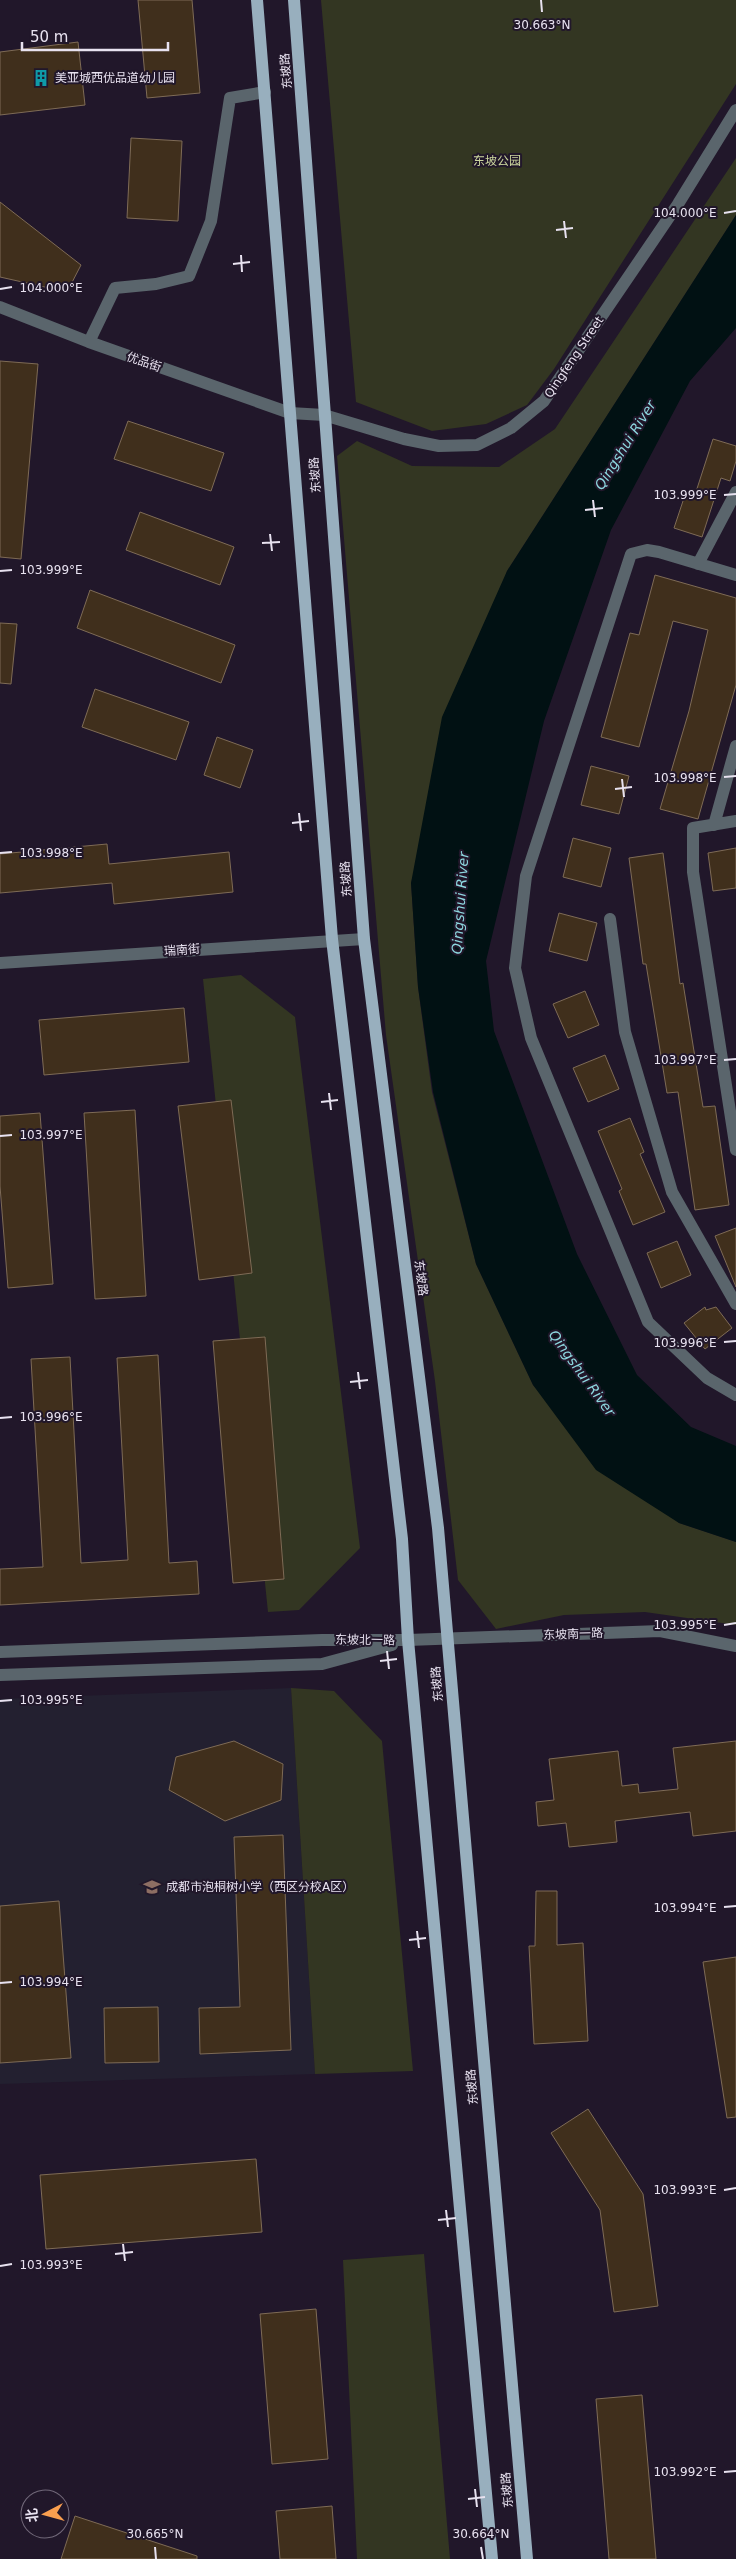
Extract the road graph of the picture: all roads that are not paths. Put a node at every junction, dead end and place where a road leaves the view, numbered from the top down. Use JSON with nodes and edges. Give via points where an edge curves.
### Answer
{"nodes":[{"id":1,"x":257,"y":0,"type":"edge"},
{"id":2,"x":294,"y":0,"type":"edge"},
{"id":3,"x":265,"y":92,"type":"junction"},
{"id":4,"x":736,"y":110,"type":"edge"},
{"id":5,"x":0,"y":307,"type":"edge"},
{"id":6,"x":89,"y":342,"type":"junction"},
{"id":7,"x":290,"y":413,"type":"junction"},
{"id":8,"x":324,"y":416,"type":"junction"},
{"id":9,"x":736,"y":492,"type":"edge"},
{"id":10,"x":698,"y":564,"type":"junction"},
{"id":11,"x":736,"y":575,"type":"edge"},
{"id":12,"x":736,"y":746,"type":"edge"},
{"id":13,"x":736,"y":821,"type":"edge"},
{"id":14,"x":714,"y":825,"type":"junction"},
{"id":15,"x":610,"y":919,"type":"dead end"},
{"id":16,"x":364,"y":939,"type":"junction"},
{"id":17,"x":332,"y":940,"type":"junction"},
{"id":18,"x":0,"y":963,"type":"edge"},
{"id":19,"x":736,"y":1150,"type":"edge"},
{"id":20,"x":736,"y":1304,"type":"edge"},
{"id":21,"x":736,"y":1396,"type":"edge"},
{"id":22,"x":446,"y":1639,"type":"junction"},
{"id":23,"x":408,"y":1640,"type":"junction"},
{"id":24,"x":736,"y":1646,"type":"edge"},
{"id":25,"x":0,"y":1652,"type":"edge"},
{"id":26,"x":0,"y":1675,"type":"edge"},
{"id":27,"x":492,"y":2559,"type":"edge"},
{"id":28,"x":527,"y":2559,"type":"edge"}],
"edges":[{"from":1,"to":3,"type":"main road","name":"东坡路"},
{"from":2,"to":8,"type":"main road","name":"东坡路","via":[[315,256]]},
{"from":3,"to":6,"type":"street","via":[[230,98],[211,221],[189,276],[156,284],[115,288]]},
{"from":3,"to":7,"type":"main road","name":"东坡路"},
{"from":4,"to":8,"type":"street","name":"Qingfeng Street","via":[[678,204],[544,402],[511,428],[477,446],[439,446]]},
{"from":5,"to":6,"type":"street","name":"优品街"},
{"from":6,"to":7,"type":"street","name":"优品街"},
{"from":7,"to":8,"type":"street","name":"Qingfeng Street"},
{"from":7,"to":17,"type":"main road","name":"东坡路"},
{"from":8,"to":16,"type":"main road","name":"东坡路"},
{"from":9,"to":10,"type":"street"},
{"from":10,"to":11,"type":"street"},
{"from":10,"to":21,"type":"street","via":[[647,550],[631,554],[526,876],[514,968],[531,1038],[648,1322],[707,1378]]},
{"from":12,"to":14,"type":"street"},
{"from":13,"to":14,"type":"street"},
{"from":14,"to":19,"type":"street","via":[[693,828],[693,872]]},
{"from":15,"to":20,"type":"street","via":[[625,1032],[672,1192]]},
{"from":16,"to":17,"type":"street","name":"瑞南街"},
{"from":16,"to":22,"type":"main road","name":"东坡路","via":[[437,1518]]},
{"from":17,"to":18,"type":"street","name":"瑞南街"},
{"from":17,"to":23,"type":"main road","name":"东坡路","via":[[402,1539]]},
{"from":22,"to":23,"type":"street","name":"东坡南一路"},
{"from":22,"to":24,"type":"street","name":"东坡南一路","via":[[660,1631]]},
{"from":22,"to":28,"type":"main road","name":"东坡路"},
{"from":23,"to":25,"type":"street","name":"东坡北一路","via":[[322,1640]]},
{"from":23,"to":26,"type":"street","name":"东坡北一路","via":[[322,1664]]},
{"from":23,"to":27,"type":"main road","name":"东坡路"}]}
